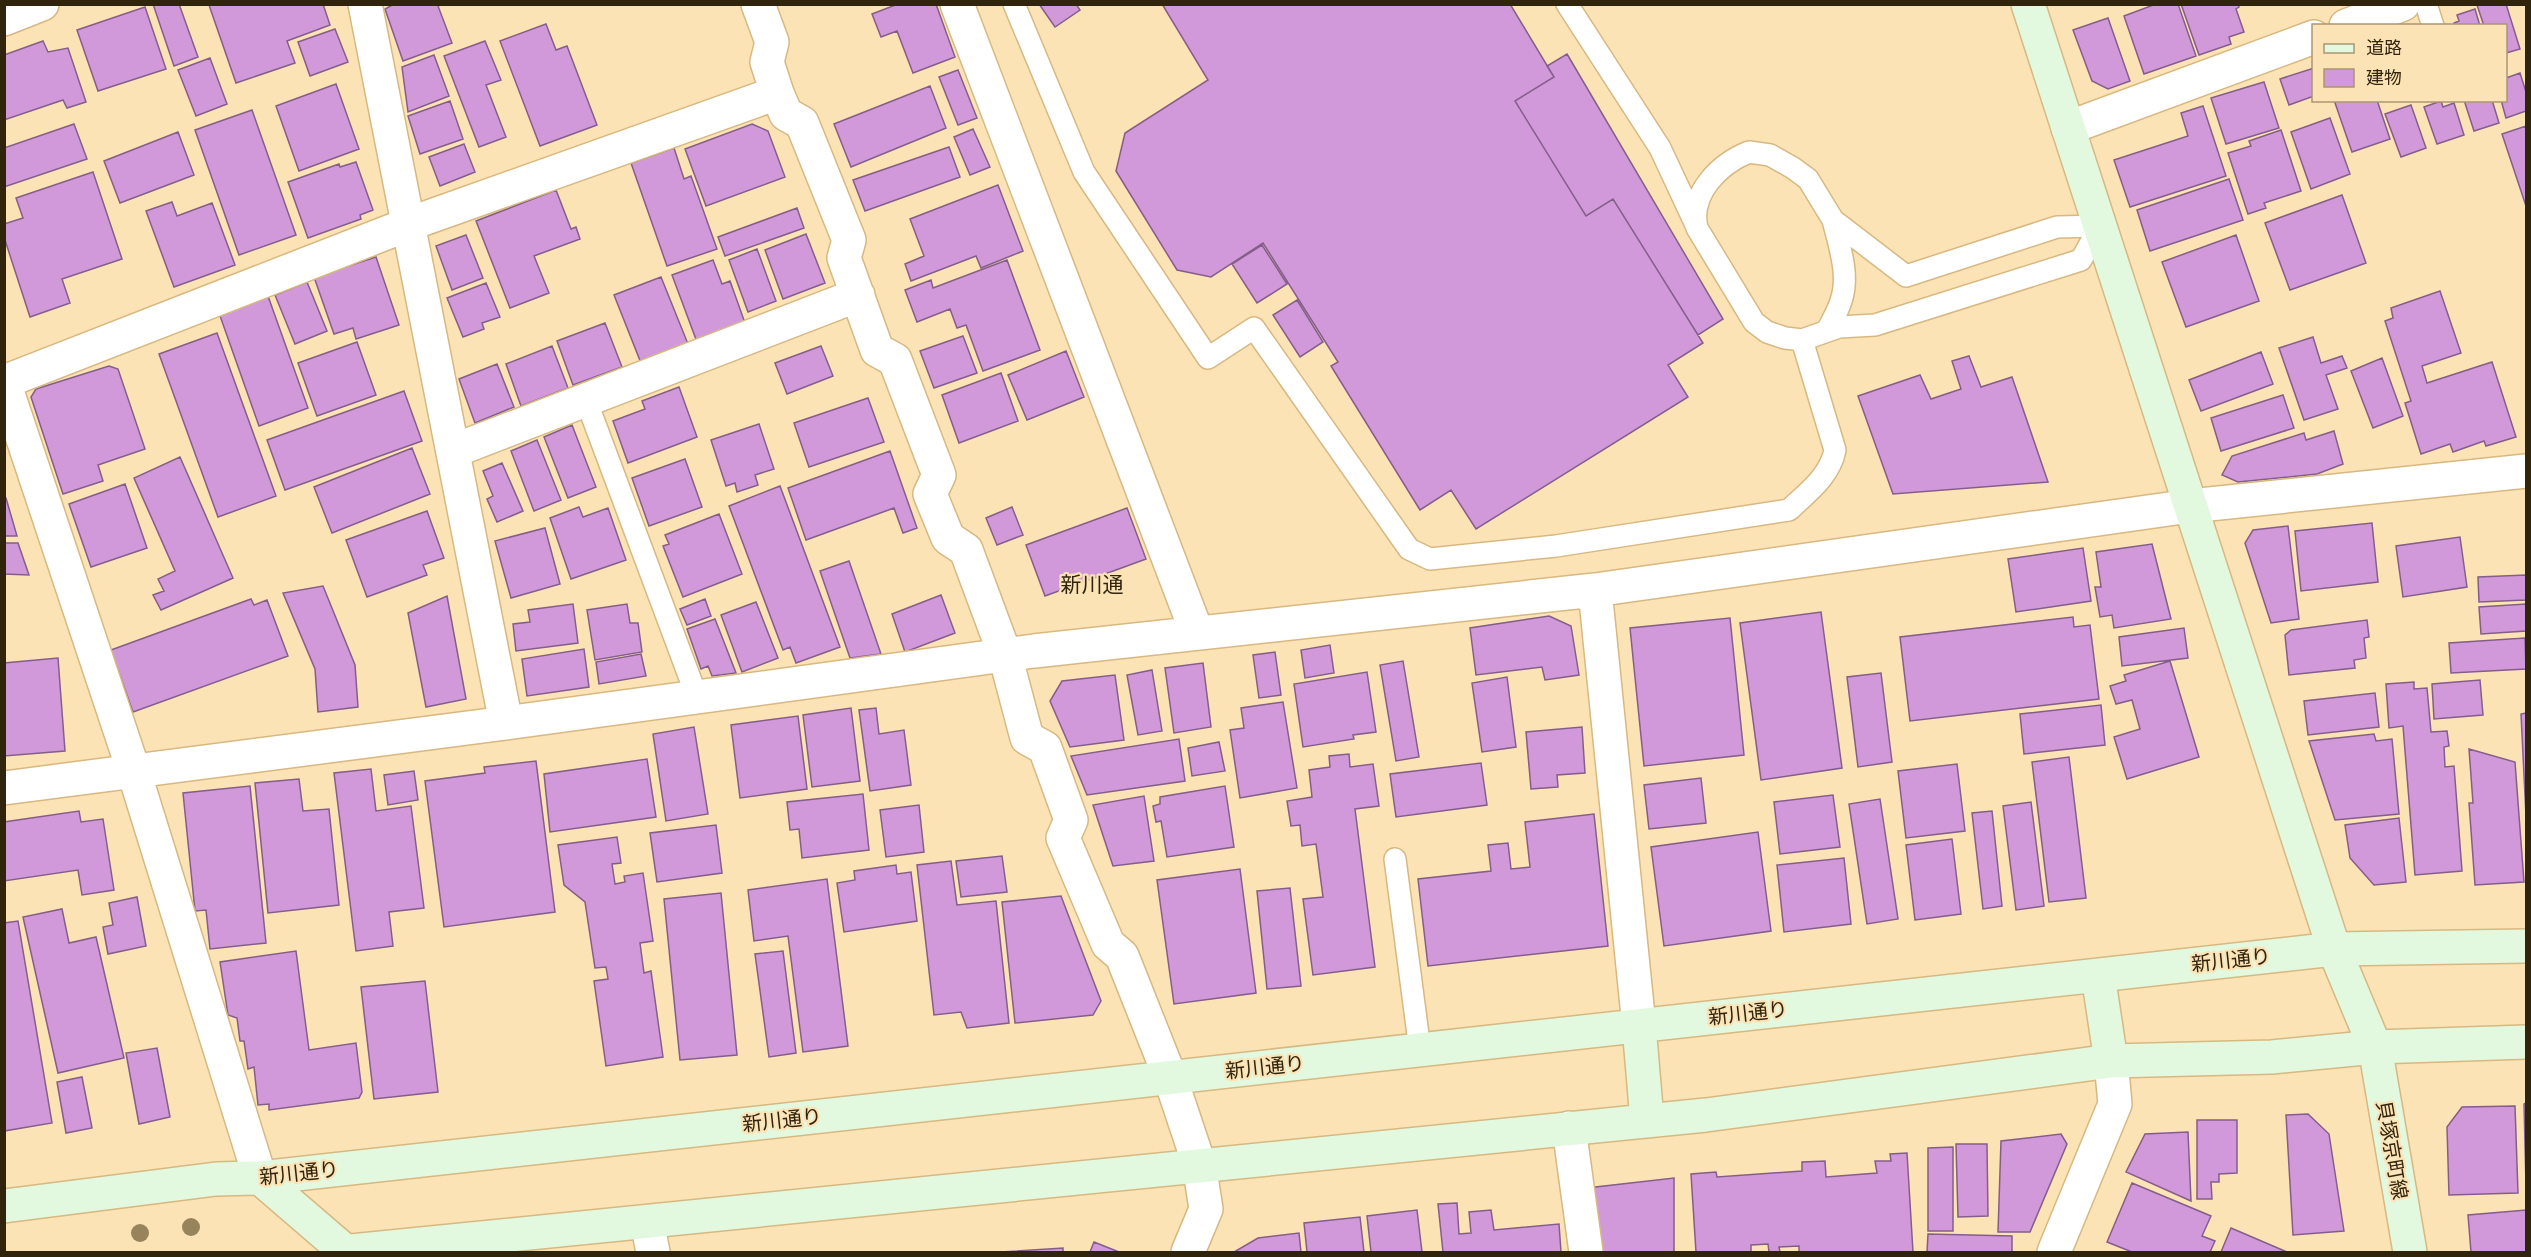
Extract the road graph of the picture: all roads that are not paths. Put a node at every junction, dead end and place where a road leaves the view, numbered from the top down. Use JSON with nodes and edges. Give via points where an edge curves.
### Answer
{"nodes":[{"id":1,"x":42,"y":4,"type":"edge"},
{"id":2,"x":365,"y":4,"type":"edge"},
{"id":3,"x":758,"y":4,"type":"edge"},
{"id":4,"x":957,"y":4,"type":"edge"},
{"id":5,"x":1014,"y":4,"type":"edge"},
{"id":6,"x":1567,"y":4,"type":"edge"},
{"id":7,"x":2028,"y":4,"type":"edge"},
{"id":8,"x":2403,"y":4,"type":"edge"},
{"id":9,"x":2427,"y":4,"type":"edge"},
{"id":10,"x":4,"y":19,"type":"edge"},
{"id":11,"x":2351,"y":24,"type":"edge"},
{"id":12,"x":2432,"y":24,"type":"edge"},
{"id":13,"x":2312,"y":37,"type":"edge"},
{"id":14,"x":777,"y":93,"type":"junction"},
{"id":15,"x":2067,"y":128,"type":"junction"},
{"id":16,"x":1833,"y":220,"type":"junction"},
{"id":17,"x":409,"y":224,"type":"junction"},
{"id":18,"x":2100,"y":226,"type":"junction"},
{"id":19,"x":1697,"y":228,"type":"junction"},
{"id":20,"x":858,"y":296,"type":"junction"},
{"id":21,"x":1827,"y":331,"type":"junction"},
{"id":22,"x":1802,"y":340,"type":"junction"},
{"id":23,"x":4,"y":382,"type":"edge"},
{"id":24,"x":586,"y":400,"type":"junction"},
{"id":25,"x":453,"y":451,"type":"junction"},
{"id":26,"x":2526,"y":471,"type":"edge"},
{"id":27,"x":2190,"y":506,"type":"junction"},
{"id":28,"x":1595,"y":590,"type":"junction"},
{"id":29,"x":1197,"y":633,"type":"junction"},
{"id":30,"x":1005,"y":655,"type":"junction"},
{"id":31,"x":697,"y":697,"type":"junction"},
{"id":32,"x":506,"y":723,"type":"junction"},
{"id":33,"x":134,"y":772,"type":"junction"},
{"id":34,"x":4,"y":788,"type":"edge"},
{"id":35,"x":1395,"y":859,"type":"dead end"},
{"id":36,"x":2526,"y":946,"type":"edge"},
{"id":37,"x":2334,"y":949,"type":"junction"},
{"id":38,"x":2098,"y":975,"type":"junction"},
{"id":39,"x":1639,"y":1026,"type":"junction"},
{"id":40,"x":2526,"y":1042,"type":"edge"},
{"id":41,"x":2375,"y":1047,"type":"junction"},
{"id":42,"x":1420,"y":1050,"type":"junction"},
{"id":43,"x":2111,"y":1061,"type":"junction"},
{"id":44,"x":1170,"y":1077,"type":"junction"},
{"id":45,"x":1647,"y":1120,"type":"junction"},
{"id":46,"x":1569,"y":1128,"type":"junction"},
{"id":47,"x":1199,"y":1164,"type":"junction"},
{"id":48,"x":260,"y":1178,"type":"junction"},
{"id":49,"x":4,"y":1206,"type":"edge"},
{"id":50,"x":650,"y":1237,"type":"edge"},
{"id":51,"x":344,"y":1252,"type":"edge"},
{"id":52,"x":1188,"y":1252,"type":"edge"},
{"id":53,"x":1587,"y":1252,"type":"edge"},
{"id":54,"x":2055,"y":1252,"type":"edge"},
{"id":55,"x":2410,"y":1252,"type":"edge"}],
"edges":[{"from":1,"to":10,"type":"street"},
{"from":2,"to":17,"type":"street"},
{"from":3,"to":14,"type":"street","via":[[772,42],[768,62]]},
{"from":4,"to":29,"type":"street"},
{"from":5,"to":22,"type":"lane","via":[[1084,172],[1208,358],[1254,328],[1409,549],[1418,555],[1430,559],[1556,546],[1789,510],[1817,484],[1832,463],[1835,450]]},
{"from":6,"to":19,"type":"lane","via":[[1660,148]]},
{"from":7,"to":15,"type":"main road","name":"貝塚京町線"},
{"from":8,"to":11,"type":"street"},
{"from":9,"to":12,"type":"lane"},
{"from":13,"to":15,"type":"street"},
{"from":14,"to":17,"type":"street"},
{"from":14,"to":20,"type":"street","via":[[786,114],[802,123],[849,240],[844,258]]},
{"from":15,"to":18,"type":"main road","name":"貝塚京町線"},
{"from":16,"to":18,"type":"lane","via":[[1906,276],[2057,227]]},
{"from":16,"to":19,"type":"lane","via":[[1808,179],[1770,155],[1749,152],[1725,164],[1709,181],[1697,208]]},
{"from":16,"to":21,"type":"lane","via":[[1843,259],[1844,286],[1842,300]]},
{"from":17,"to":23,"type":"street"},
{"from":17,"to":25,"type":"street"},
{"from":18,"to":21,"type":"lane","via":[[2081,260],[1875,325]]},
{"from":18,"to":27,"type":"main road","name":"貝塚京町線"},
{"from":19,"to":22,"type":"lane","via":[[1754,322],[1767,332]]},
{"from":20,"to":24,"type":"street"},
{"from":20,"to":30,"type":"street","via":[[877,350],[895,360],[939,475],[930,494],[948,538],[966,550]]},
{"from":21,"to":22,"type":"lane"},
{"from":23,"to":33,"type":"street"},
{"from":24,"to":25,"type":"street"},
{"from":24,"to":31,"type":"lane"},
{"from":25,"to":32,"type":"street"},
{"from":26,"to":27,"type":"street"},
{"from":27,"to":28,"type":"street"},
{"from":27,"to":37,"type":"main road","name":"貝塚京町線"},
{"from":28,"to":29,"type":"street"},
{"from":28,"to":39,"type":"street"},
{"from":29,"to":30,"type":"street"},
{"from":30,"to":31,"type":"street"},
{"from":30,"to":44,"type":"street","via":[[1028,738],[1045,748],[1071,820],[1063,838],[1108,944],[1122,956]]},
{"from":31,"to":32,"type":"street"},
{"from":32,"to":33,"type":"street"},
{"from":33,"to":34,"type":"street"},
{"from":33,"to":48,"type":"street"},
{"from":35,"to":42,"type":"lane"},
{"from":36,"to":37,"type":"main road","name":"新川通り"},
{"from":37,"to":38,"type":"main road","name":"新川通り"},
{"from":37,"to":41,"type":"main road","name":"貝塚京町線"},
{"from":38,"to":39,"type":"main road","name":"新川通り"},
{"from":38,"to":43,"type":"main road"},
{"from":39,"to":42,"type":"main road","name":"新川通り"},
{"from":39,"to":45,"type":"main road"},
{"from":40,"to":41,"type":"main road"},
{"from":41,"to":43,"type":"main road","via":[[2272,1057]]},
{"from":41,"to":55,"type":"main road","name":"貝塚京町線"},
{"from":42,"to":44,"type":"main road","name":"新川通り"},
{"from":43,"to":45,"type":"main road"},
{"from":43,"to":54,"type":"street","via":[[2115,1104]]},
{"from":44,"to":47,"type":"street"},
{"from":44,"to":48,"type":"main road","name":"新川通り"},
{"from":45,"to":46,"type":"main road"},
{"from":46,"to":47,"type":"main road"},
{"from":46,"to":53,"type":"street"},
{"from":47,"to":50,"type":"main road"},
{"from":47,"to":52,"type":"street","via":[[1206,1209]]},
{"from":48,"to":49,"type":"main road","name":"新川通り","via":[[216,1179]]},
{"from":48,"to":51,"type":"main road"},
{"from":50,"to":51,"type":"main road"}]}
